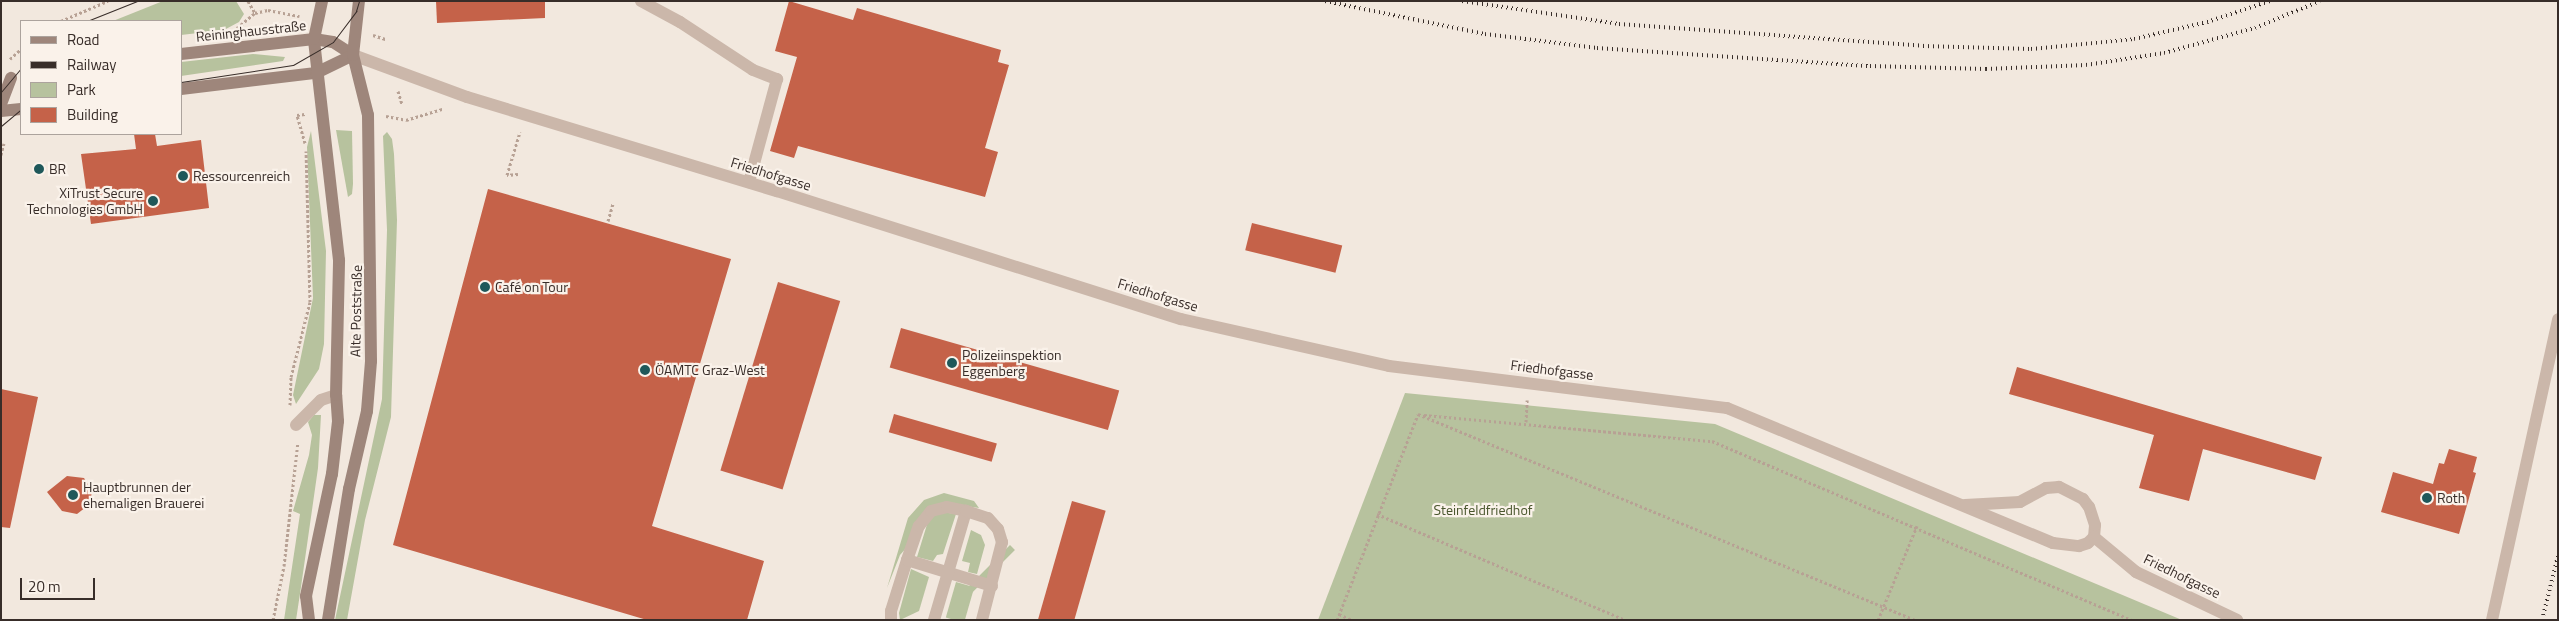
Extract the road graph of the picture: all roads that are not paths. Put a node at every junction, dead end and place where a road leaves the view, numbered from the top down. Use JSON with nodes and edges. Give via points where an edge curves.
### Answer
{"nodes":[{"id":1,"x":322,"y":1,"type":"edge"},
{"id":2,"x":359,"y":1,"type":"edge"},
{"id":3,"x":641,"y":1,"type":"edge"},
{"id":4,"x":314,"y":39,"type":"junction"},
{"id":5,"x":182,"y":54,"type":"edge"},
{"id":6,"x":353,"y":55,"type":"junction"},
{"id":7,"x":316,"y":72,"type":"junction"},
{"id":8,"x":11,"y":78,"type":"edge"},
{"id":9,"x":182,"y":89,"type":"edge"},
{"id":10,"x":1,"y":104,"type":"edge"},
{"id":11,"x":20,"y":109,"type":"edge"},
{"id":12,"x":1,"y":111,"type":"edge"},
{"id":13,"x":749,"y":182,"type":"junction"},
{"id":14,"x":2558,"y":319,"type":"edge"},
{"id":15,"x":336,"y":395,"type":"junction"},
{"id":16,"x":296,"y":425,"type":"road end"},
{"id":17,"x":1965,"y":505,"type":"junction"},
{"id":18,"x":966,"y":511,"type":"junction"},
{"id":19,"x":2094,"y":537,"type":"junction"},
{"id":20,"x":907,"y":560,"type":"junction"},
{"id":21,"x":948,"y":573,"type":"junction"},
{"id":22,"x":992,"y":586,"type":"junction"},
{"id":23,"x":309,"y":620,"type":"edge"},
{"id":24,"x":328,"y":620,"type":"edge"},
{"id":25,"x":891,"y":620,"type":"edge"},
{"id":26,"x":934,"y":620,"type":"edge"},
{"id":27,"x":982,"y":620,"type":"edge"},
{"id":28,"x":2237,"y":620,"type":"edge"},
{"id":29,"x":2492,"y":620,"type":"edge"}],
"edges":[{"from":1,"to":4,"type":"main road","name":"Alte Poststraße"},
{"from":2,"to":6,"type":"main road","name":"Alte Poststraße"},
{"from":3,"to":13,"type":"street","via":[[680,22],[753,70],[777,79]]},
{"from":4,"to":5,"type":"main road","name":"Reininghausstraße"},
{"from":4,"to":6,"type":"main road","name":"Reininghausstraße","via":[[333,42]]},
{"from":4,"to":7,"type":"main road","name":"Alte Poststraße"},
{"from":6,"to":7,"type":"main road"},
{"from":6,"to":13,"type":"street","name":"Friedhofgasse","via":[[467,97]]},
{"from":6,"to":24,"type":"main road","name":"Alte Poststraße","via":[[368,115],[371,361],[367,411]]},
{"from":7,"to":9,"type":"main road"},
{"from":7,"to":15,"type":"main road","name":"Alte Poststraße","via":[[339,260]]},
{"from":8,"to":10,"type":"main road"},
{"from":11,"to":12,"type":"main road"},
{"from":13,"to":17,"type":"street","name":"Friedhofgasse","via":[[1190,321],[1389,366],[1727,408]]},
{"from":14,"to":29,"type":"street"},
{"from":15,"to":16,"type":"street","via":[[321,400]]},
{"from":15,"to":23,"type":"main road","name":"Alte Poststraße","via":[[338,421],[332,474],[306,596]]},
{"from":17,"to":19,"type":"street","name":"Friedhofgasse","via":[[2036,537],[2068,547],[2088,543]]},
{"from":17,"to":19,"type":"street","name":"Friedhofgasse","via":[[2020,502],[2046,488],[2059,487],[2083,499],[2089,507],[2095,525]]},
{"from":18,"to":20,"type":"street","via":[[948,508],[930,511],[919,526]]},
{"from":18,"to":21,"type":"street"},
{"from":18,"to":22,"type":"street","via":[[988,518],[998,529],[1002,542]]},
{"from":19,"to":28,"type":"street","name":"Friedhofgasse","via":[[2136,572]]},
{"from":20,"to":21,"type":"street"},
{"from":20,"to":25,"type":"street","via":[[895,595]]},
{"from":21,"to":22,"type":"street"},
{"from":21,"to":26,"type":"street"},
{"from":22,"to":27,"type":"street"}]}
